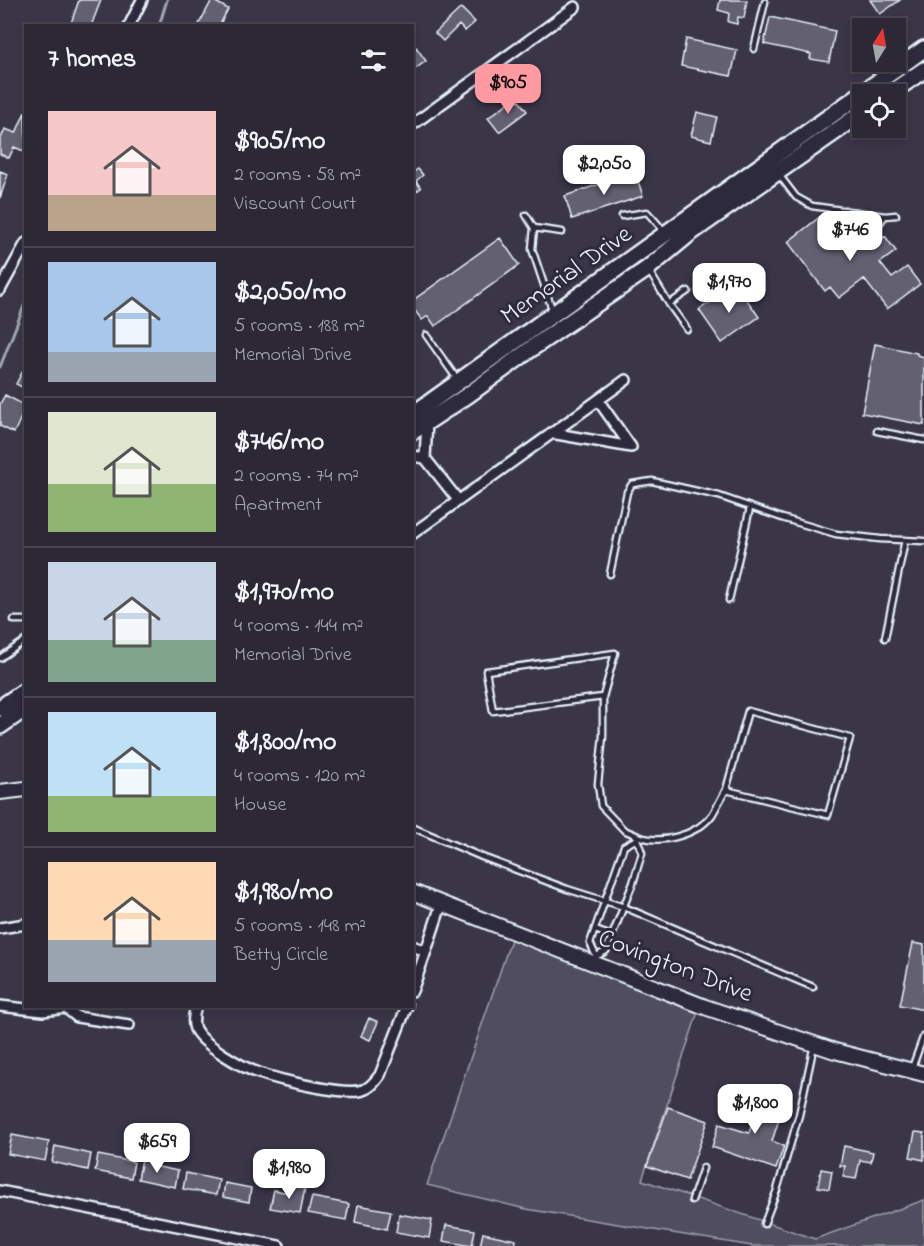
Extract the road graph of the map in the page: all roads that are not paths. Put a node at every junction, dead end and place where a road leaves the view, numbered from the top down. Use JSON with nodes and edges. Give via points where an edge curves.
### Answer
{"nodes":[{"id":1,"x":142,"y":0,"type":"edge"},
{"id":2,"x":765,"y":2,"type":"dead end"},
{"id":3,"x":575,"y":7,"type":"dead end"},
{"id":4,"x":130,"y":24,"type":"edge"},
{"id":5,"x":754,"y":48,"type":"dead end"},
{"id":6,"x":924,"y":49,"type":"edge"},
{"id":7,"x":924,"y":70,"type":"edge"},
{"id":8,"x":904,"y":84,"type":"edge"},
{"id":9,"x":852,"y":120,"type":"edge"},
{"id":10,"x":414,"y":124,"type":"edge"},
{"id":11,"x":778,"y":174,"type":"junction"},
{"id":12,"x":845,"y":210,"type":"junction"},
{"id":13,"x":526,"y":215,"type":"dead end"},
{"id":14,"x":896,"y":215,"type":"dead end"},
{"id":15,"x":622,"y":216,"type":"dead end"},
{"id":16,"x":885,"y":216,"type":"junction"},
{"id":17,"x":534,"y":228,"type":"junction"},
{"id":18,"x":562,"y":232,"type":"dead end"},
{"id":19,"x":667,"y":234,"type":"junction"},
{"id":20,"x":24,"y":247,"type":"edge"},
{"id":21,"x":647,"y":268,"type":"junction"},
{"id":22,"x":0,"y":290,"type":"edge"},
{"id":23,"x":688,"y":291,"type":"dead end"},
{"id":24,"x":669,"y":304,"type":"junction"},
{"id":25,"x":554,"y":315,"type":"junction"},
{"id":26,"x":687,"y":329,"type":"dead end"},
{"id":27,"x":426,"y":335,"type":"dead end"},
{"id":28,"x":626,"y":380,"type":"dead end"},
{"id":29,"x":459,"y":382,"type":"junction"},
{"id":30,"x":598,"y":400,"type":"junction"},
{"id":31,"x":414,"y":414,"type":"edge"},
{"id":32,"x":427,"y":422,"type":"junction"},
{"id":33,"x":414,"y":431,"type":"edge"},
{"id":34,"x":878,"y":431,"type":"dead end"},
{"id":35,"x":551,"y":433,"type":"junction"},
{"id":36,"x":924,"y":440,"type":"edge"},
{"id":37,"x":414,"y":456,"type":"edge"},
{"id":38,"x":425,"y":458,"type":"junction"},
{"id":39,"x":458,"y":501,"type":"junction"},
{"id":40,"x":750,"y":508,"type":"junction"},
{"id":41,"x":414,"y":533,"type":"edge"},
{"id":42,"x":905,"y":540,"type":"junction"},
{"id":43,"x":924,"y":541,"type":"edge"},
{"id":44,"x":610,"y":574,"type":"dead end"},
{"id":45,"x":729,"y":600,"type":"dead end"},
{"id":46,"x":14,"y":620,"type":"dead end"},
{"id":47,"x":24,"y":620,"type":"edge"},
{"id":48,"x":885,"y":638,"type":"dead end"},
{"id":49,"x":24,"y":641,"type":"edge"},
{"id":50,"x":0,"y":658,"type":"edge"},
{"id":51,"x":24,"y":691,"type":"edge"},
{"id":52,"x":603,"y":697,"type":"junction"},
{"id":53,"x":0,"y":708,"type":"edge"},
{"id":54,"x":24,"y":709,"type":"edge"},
{"id":55,"x":0,"y":726,"type":"edge"},
{"id":56,"x":24,"y":789,"type":"edge"},
{"id":57,"x":726,"y":790,"type":"junction"},
{"id":58,"x":0,"y":792,"type":"edge"},
{"id":59,"x":414,"y":828,"type":"edge"},
{"id":60,"x":638,"y":838,"type":"junction"},
{"id":61,"x":414,"y":893,"type":"edge"},
{"id":62,"x":605,"y":900,"type":"junction"},
{"id":63,"x":441,"y":904,"type":"junction"},
{"id":64,"x":624,"y":906,"type":"junction"},
{"id":65,"x":24,"y":924,"type":"edge"},
{"id":66,"x":0,"y":928,"type":"edge"},
{"id":67,"x":595,"y":930,"type":"junction"},
{"id":68,"x":612,"y":936,"type":"junction"},
{"id":69,"x":414,"y":947,"type":"edge"},
{"id":70,"x":426,"y":951,"type":"junction"},
{"id":71,"x":594,"y":959,"type":"junction"},
{"id":72,"x":414,"y":985,"type":"edge"},
{"id":73,"x":813,"y":987,"type":"dead end"},
{"id":74,"x":0,"y":1006,"type":"edge"},
{"id":75,"x":60,"y":1008,"type":"edge"},
{"id":76,"x":67,"y":1008,"type":"edge"},
{"id":77,"x":196,"y":1008,"type":"edge"},
{"id":78,"x":406,"y":1008,"type":"edge"},
{"id":79,"x":129,"y":1026,"type":"dead end"},
{"id":80,"x":924,"y":1035,"type":"edge"},
{"id":81,"x":814,"y":1044,"type":"junction"},
{"id":82,"x":918,"y":1072,"type":"edge"},
{"id":83,"x":703,"y":1168,"type":"dead end"},
{"id":84,"x":0,"y":1191,"type":"edge"},
{"id":85,"x":692,"y":1200,"type":"dead end"},
{"id":86,"x":764,"y":1224,"type":"dead end"},
{"id":87,"x":279,"y":1246,"type":"edge"}],
"edges":[{"from":1,"to":4,"type":"street"},
{"from":2,"to":5,"type":"lane"},
{"from":3,"to":10,"type":"street"},
{"from":6,"to":19,"type":"main road","name":"Memorial Drive"},
{"from":7,"to":8,"type":"main road"},
{"from":9,"to":11,"type":"main road","name":"Memorial Drive"},
{"from":11,"to":12,"type":"lane","via":[[796,197],[812,206]]},
{"from":11,"to":21,"type":"main road","name":"Memorial Drive","via":[[689,234]]},
{"from":12,"to":16,"type":"lane"},
{"from":12,"to":16,"type":"lane","via":[[847,228],[857,233],[872,233]]},
{"from":13,"to":17,"type":"lane"},
{"from":14,"to":16,"type":"lane"},
{"from":15,"to":19,"type":"lane","via":[[647,212]]},
{"from":17,"to":18,"type":"lane"},
{"from":17,"to":25,"type":"lane","via":[[532,249]]},
{"from":19,"to":25,"type":"main road","name":"Memorial Drive"},
{"from":20,"to":22,"type":"street"},
{"from":21,"to":24,"type":"lane"},
{"from":21,"to":32,"type":"main road","name":"Memorial Drive"},
{"from":23,"to":24,"type":"lane"},
{"from":24,"to":26,"type":"lane"},
{"from":25,"to":29,"type":"main road","name":"Memorial Drive"},
{"from":27,"to":29,"type":"lane"},
{"from":28,"to":30,"type":"street"},
{"from":29,"to":31,"type":"main road","name":"Memorial Drive"},
{"from":30,"to":35,"type":"street"},
{"from":30,"to":35,"type":"street","via":[[631,447]]},
{"from":32,"to":33,"type":"main road","name":"Memorial Drive"},
{"from":32,"to":38,"type":"street"},
{"from":34,"to":36,"type":"lane"},
{"from":35,"to":39,"type":"street"},
{"from":37,"to":38,"type":"street"},
{"from":38,"to":39,"type":"street"},
{"from":39,"to":41,"type":"street"},
{"from":40,"to":42,"type":"lane","via":[[836,534]]},
{"from":40,"to":44,"type":"lane","via":[[719,496],[652,481],[632,484]]},
{"from":40,"to":45,"type":"lane"},
{"from":42,"to":43,"type":"lane"},
{"from":42,"to":48,"type":"lane"},
{"from":46,"to":47,"type":"lane"},
{"from":49,"to":50,"type":"lane"},
{"from":51,"to":53,"type":"main road"},
{"from":52,"to":52,"type":"lane","via":[[615,653],[486,671],[494,711]]},
{"from":52,"to":60,"type":"lane","via":[[598,784],[601,806],[624,830]]},
{"from":54,"to":55,"type":"main road"},
{"from":56,"to":58,"type":"street"},
{"from":57,"to":57,"type":"lane","via":[[828,815],[850,738],[748,711]]},
{"from":57,"to":60,"type":"lane","via":[[710,817],[684,836]]},
{"from":59,"to":62,"type":"lane","via":[[482,857]]},
{"from":60,"to":62,"type":"lane","via":[[624,846]]},
{"from":60,"to":64,"type":"lane","via":[[642,853]]},
{"from":61,"to":63,"type":"street","name":"Covington Drive"},
{"from":62,"to":64,"type":"lane"},
{"from":62,"to":67,"type":"lane"},
{"from":63,"to":70,"type":"street"},
{"from":63,"to":71,"type":"street","name":"Covington Drive"},
{"from":64,"to":68,"type":"lane"},
{"from":64,"to":73,"type":"lane"},
{"from":65,"to":66,"type":"street"},
{"from":67,"to":68,"type":"lane"},
{"from":67,"to":71,"type":"lane","via":[[590,943]]},
{"from":68,"to":71,"type":"lane","via":[[606,951]]},
{"from":69,"to":70,"type":"street"},
{"from":70,"to":72,"type":"street"},
{"from":71,"to":81,"type":"street","name":"Covington Drive","via":[[705,1007]]},
{"from":74,"to":75,"type":"street","via":[[43,1011]]},
{"from":76,"to":79,"type":"street","via":[[77,1017]]},
{"from":77,"to":78,"type":"street","via":[[193,1024],[201,1037],[237,1062],[258,1073],[347,1092],[366,1090],[380,1075]]},
{"from":80,"to":82,"type":"lane"},
{"from":81,"to":82,"type":"street","name":"Covington Drive"},
{"from":81,"to":86,"type":"lane","via":[[799,1115]]},
{"from":83,"to":85,"type":"lane"},
{"from":84,"to":87,"type":"street"}]}
